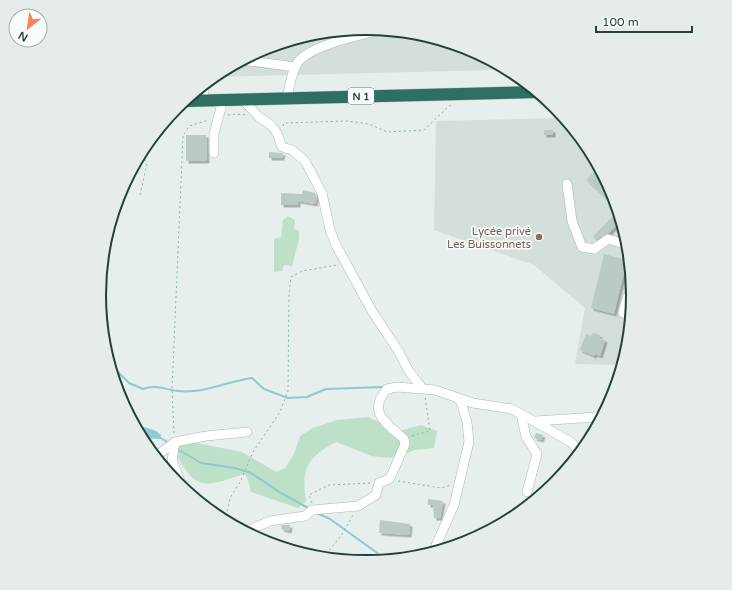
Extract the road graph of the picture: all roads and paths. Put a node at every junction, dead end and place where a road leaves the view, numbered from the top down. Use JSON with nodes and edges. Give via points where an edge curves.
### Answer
{"nodes":[{"id":1,"x":361,"y":35,"type":"edge"},
{"id":2,"x":252,"y":61,"type":"edge"},
{"id":3,"x":295,"y":67,"type":"junction"},
{"id":4,"x":204,"y":92,"type":"edge"},
{"id":5,"x":528,"y":92,"type":"edge"},
{"id":6,"x":288,"y":98,"type":"junction"},
{"id":7,"x":242,"y":99,"type":"junction"},
{"id":8,"x":194,"y":100,"type":"edge"},
{"id":9,"x":204,"y":100,"type":"junction"},
{"id":10,"x":223,"y":100,"type":"junction"},
{"id":11,"x":455,"y":104,"type":"dead end"},
{"id":12,"x":219,"y":117,"type":"junction"},
{"id":13,"x":259,"y":117,"type":"junction"},
{"id":14,"x":277,"y":133,"type":"junction"},
{"id":15,"x":214,"y":153,"type":"dead end"},
{"id":16,"x":145,"y":159,"type":"edge"},
{"id":17,"x":567,"y":184,"type":"dead end"},
{"id":18,"x":140,"y":195,"type":"dead end"},
{"id":19,"x":621,"y":243,"type":"edge"},
{"id":20,"x":347,"y":263,"type":"junction"},
{"id":21,"x":625,"y":304,"type":"edge"},
{"id":22,"x":623,"y":313,"type":"dead end"},
{"id":23,"x":423,"y":390,"type":"junction"},
{"id":24,"x":458,"y":399,"type":"junction"},
{"id":25,"x":521,"y":414,"type":"junction"},
{"id":26,"x":595,"y":418,"type":"edge"},
{"id":27,"x":536,"y":421,"type":"junction"},
{"id":28,"x":247,"y":432,"type":"dead end"},
{"id":29,"x":404,"y":439,"type":"junction"},
{"id":30,"x":175,"y":442,"type":"junction"},
{"id":31,"x":575,"y":449,"type":"edge"},
{"id":32,"x":160,"y":453,"type":"edge"},
{"id":33,"x":177,"y":473,"type":"edge"},
{"id":34,"x":389,"y":479,"type":"junction"},
{"id":35,"x":379,"y":483,"type":"junction"},
{"id":36,"x":453,"y":484,"type":"dead end"},
{"id":37,"x":527,"y":492,"type":"dead end"},
{"id":38,"x":358,"y":506,"type":"junction"},
{"id":39,"x":315,"y":510,"type":"junction"},
{"id":40,"x":227,"y":514,"type":"edge"},
{"id":41,"x":253,"y":529,"type":"edge"},
{"id":42,"x":436,"y":545,"type":"edge"},
{"id":43,"x":328,"y":552,"type":"edge"}],
"edges":[{"from":1,"to":3,"type":"street","via":[[308,53]]},
{"from":2,"to":3,"type":"street"},
{"from":3,"to":6,"type":"street"},
{"from":4,"to":9,"type":"street"},
{"from":5,"to":6,"type":"highway","number":"N 1"},
{"from":6,"to":7,"type":"highway","number":"N 1"},
{"from":7,"to":10,"type":"highway","number":"N 1"},
{"from":7,"to":13,"type":"street"},
{"from":8,"to":9,"type":"highway","number":"N 1"},
{"from":9,"to":10,"type":"highway","number":"N 1"},
{"from":10,"to":12,"type":"street"},
{"from":11,"to":14,"type":"path","via":[[449,106],[424,130],[387,132],[369,124],[317,121],[284,123]]},
{"from":12,"to":13,"type":"path","via":[[236,114]]},
{"from":12,"to":15,"type":"street","via":[[214,134]]},
{"from":12,"to":30,"type":"path","via":[[189,126],[183,136],[172,390]]},
{"from":13,"to":14,"type":"street"},
{"from":14,"to":20,"type":"street","via":[[282,147],[299,155],[313,176],[322,193],[330,230]]},
{"from":16,"to":18,"type":"path","via":[[147,164]]},
{"from":17,"to":19,"type":"street","via":[[572,221],[582,247],[594,249],[608,239]]},
{"from":20,"to":23,"type":"street","via":[[372,311]]},
{"from":20,"to":40,"type":"path","via":[[302,271],[291,277],[288,294],[288,391],[280,412],[253,452],[230,498]]},
{"from":21,"to":22,"type":"street"},
{"from":23,"to":24,"type":"street","via":[[435,390]]},
{"from":23,"to":29,"type":"path","via":[[430,431]]},
{"from":23,"to":29,"type":"street","via":[[397,387],[387,389],[380,399],[379,408],[383,422]]},
{"from":24,"to":25,"type":"street","via":[[512,409]]},
{"from":24,"to":42,"type":"street","via":[[467,422],[469,442],[454,505]]},
{"from":25,"to":27,"type":"street"},
{"from":25,"to":37,"type":"street","via":[[526,437],[537,454]]},
{"from":26,"to":27,"type":"street"},
{"from":27,"to":31,"type":"street","via":[[571,442]]},
{"from":28,"to":30,"type":"street"},
{"from":29,"to":34,"type":"street","via":[[404,448]]},
{"from":30,"to":32,"type":"street"},
{"from":30,"to":33,"type":"street","via":[[172,460]]},
{"from":34,"to":35,"type":"street"},
{"from":34,"to":36,"type":"path","via":[[440,488]]},
{"from":35,"to":38,"type":"street","via":[[376,495]]},
{"from":35,"to":39,"type":"path","via":[[329,485],[309,494]]},
{"from":38,"to":39,"type":"street"},
{"from":38,"to":43,"type":"path","via":[[341,536]]},
{"from":39,"to":41,"type":"street","via":[[305,516],[270,522]]}]}
